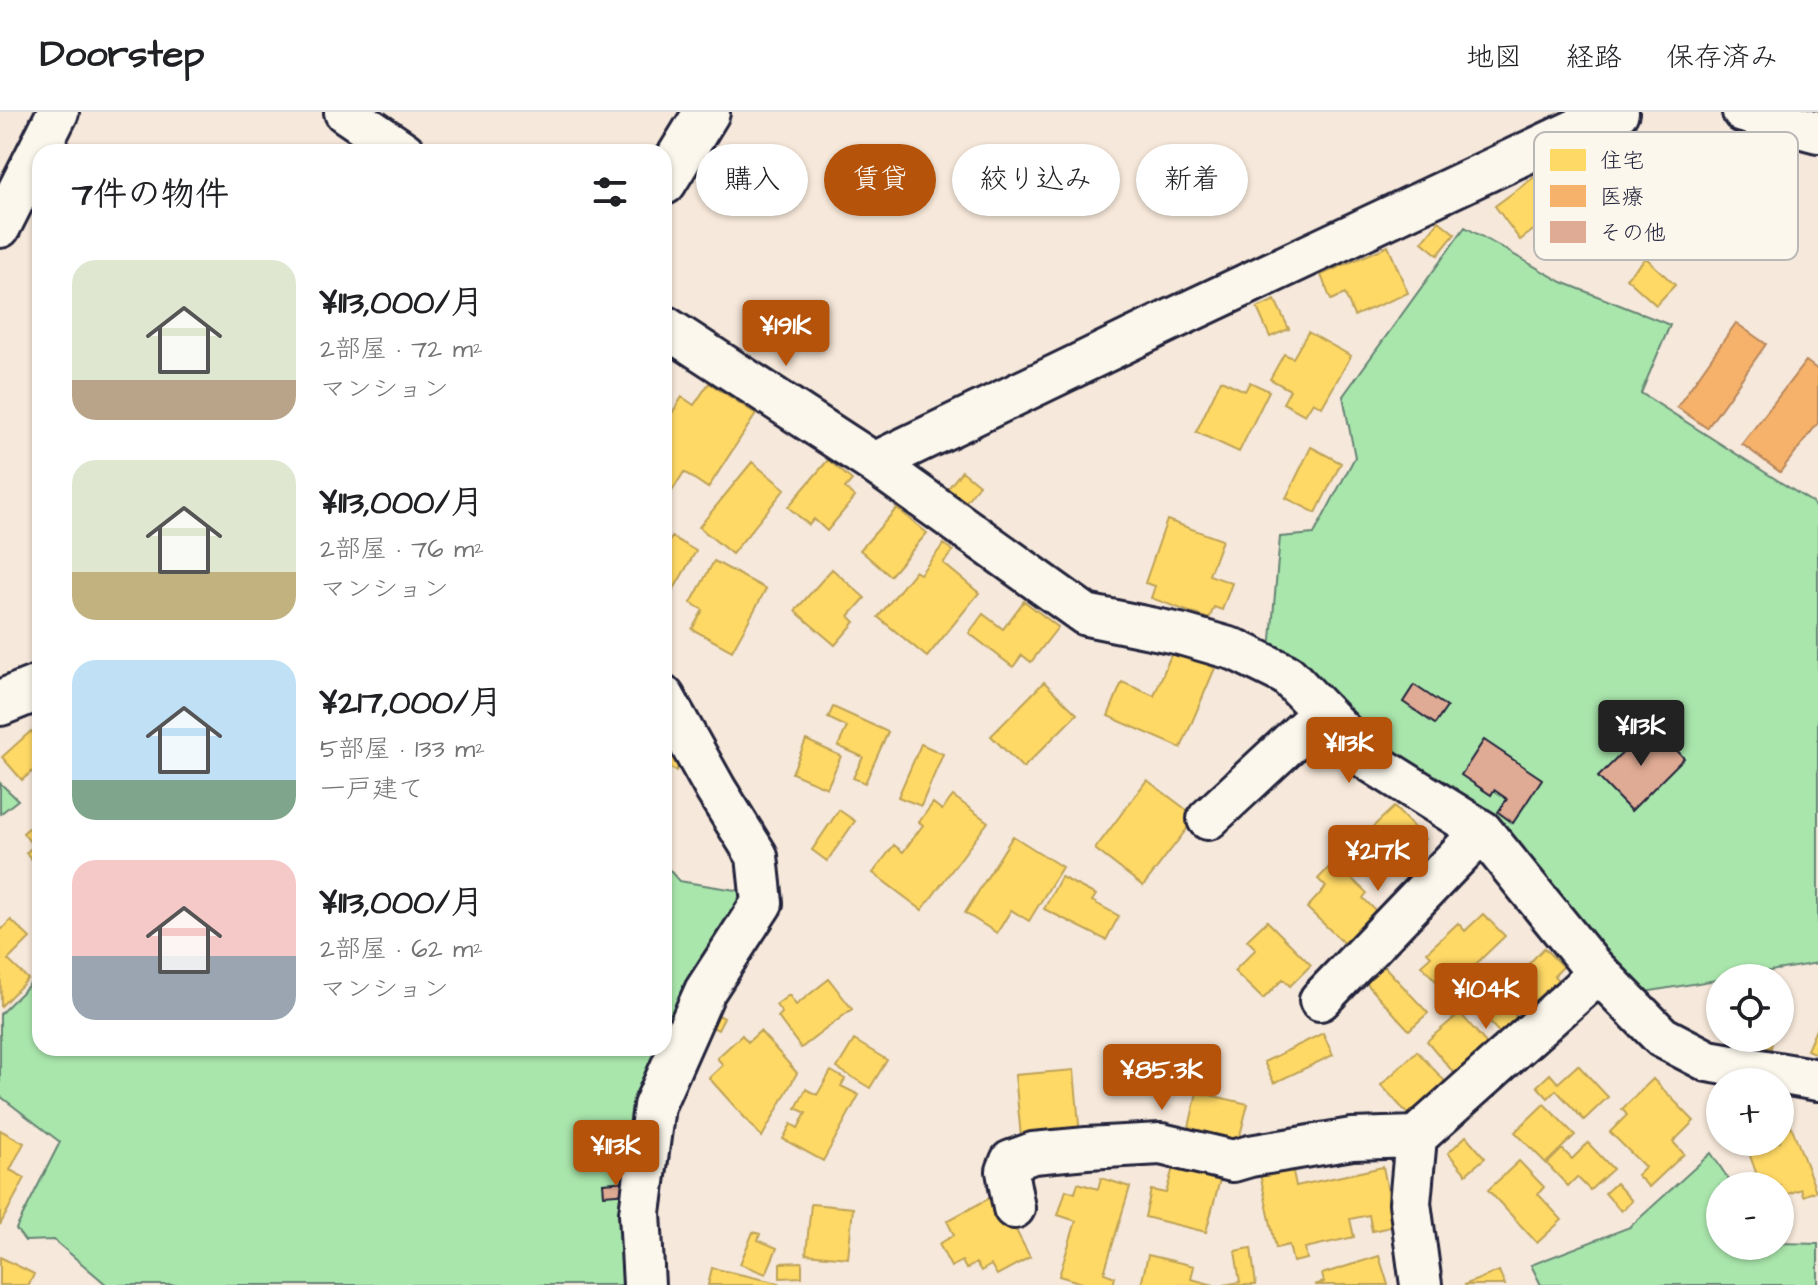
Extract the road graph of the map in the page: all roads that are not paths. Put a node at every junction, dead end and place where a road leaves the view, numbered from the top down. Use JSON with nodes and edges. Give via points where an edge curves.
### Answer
{"nodes":[{"id":1,"x":58,"y":112,"type":"edge"},
{"id":2,"x":345,"y":112,"type":"edge"},
{"id":3,"x":707,"y":112,"type":"edge"},
{"id":4,"x":1618,"y":112,"type":"edge"},
{"id":5,"x":1743,"y":112,"type":"edge"},
{"id":6,"x":1571,"y":132,"type":"edge"},
{"id":7,"x":1818,"y":132,"type":"edge"},
{"id":8,"x":42,"y":144,"type":"edge"},
{"id":9,"x":392,"y":144,"type":"edge"},
{"id":10,"x":1534,"y":149,"type":"edge"},
{"id":11,"x":32,"y":164,"type":"edge"},
{"id":12,"x":672,"y":169,"type":"edge"},
{"id":13,"x":0,"y":227,"type":"edge"},
{"id":14,"x":672,"y":331,"type":"edge"},
{"id":15,"x":874,"y":463,"type":"junction"},
{"id":16,"x":32,"y":690,"type":"edge"},
{"id":17,"x":0,"y":703,"type":"edge"},
{"id":18,"x":672,"y":711,"type":"edge"},
{"id":19,"x":1323,"y":712,"type":"junction"},
{"id":20,"x":1208,"y":819,"type":"dead end"},
{"id":21,"x":1482,"y":831,"type":"junction"},
{"id":22,"x":1599,"y":973,"type":"junction"},
{"id":23,"x":1320,"y":1000,"type":"dead end"},
{"id":24,"x":1818,"y":1080,"type":"edge"},
{"id":25,"x":1416,"y":1137,"type":"junction"},
{"id":26,"x":1014,"y":1208,"type":"dead end"},
{"id":27,"x":644,"y":1285,"type":"edge"},
{"id":28,"x":1421,"y":1285,"type":"edge"}],
"edges":[{"from":1,"to":8,"type":"street"},
{"from":2,"to":9,"type":"street"},
{"from":3,"to":12,"type":"main road"},
{"from":4,"to":6,"type":"street"},
{"from":5,"to":7,"type":"street"},
{"from":10,"to":15,"type":"street"},
{"from":11,"to":13,"type":"street"},
{"from":14,"to":15,"type":"street"},
{"from":15,"to":19,"type":"street","via":[[1086,615],[1236,650],[1287,675]]},
{"from":16,"to":17,"type":"main road"},
{"from":18,"to":27,"type":"street","via":[[757,856],[762,903],[705,991],[654,1106],[640,1213]]},
{"from":19,"to":20,"type":"street"},
{"from":19,"to":21,"type":"street","via":[[1370,761]]},
{"from":21,"to":22,"type":"street"},
{"from":21,"to":23,"type":"street"},
{"from":22,"to":24,"type":"street","via":[[1662,1037],[1708,1061]]},
{"from":22,"to":25,"type":"street"},
{"from":25,"to":26,"type":"street","via":[[1352,1139],[1233,1161],[1161,1144],[1033,1153],[1011,1161],[1007,1171]]},
{"from":25,"to":28,"type":"street","via":[[1410,1203]]}]}
